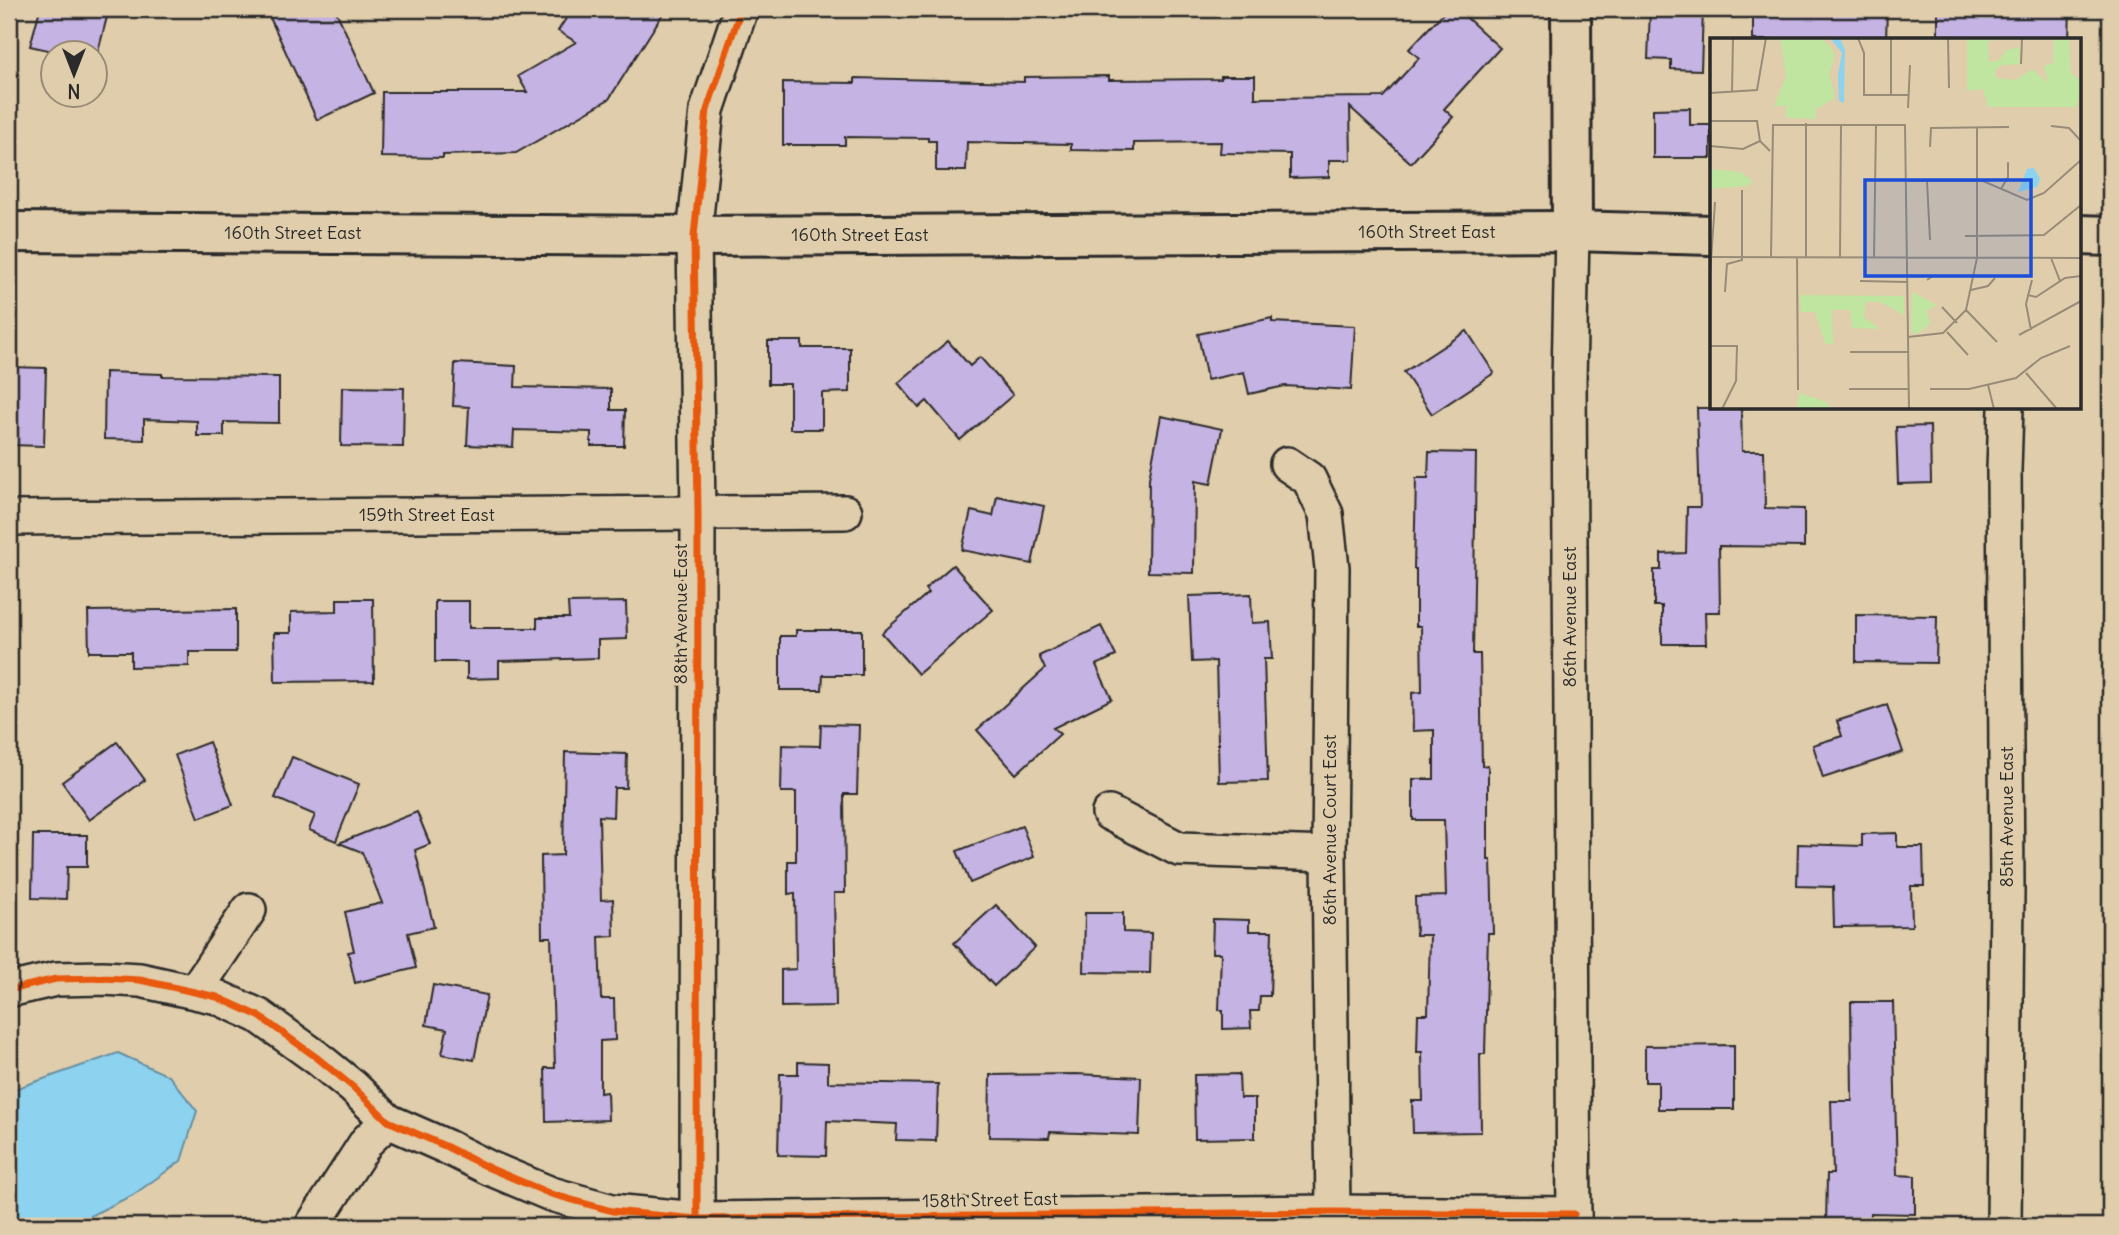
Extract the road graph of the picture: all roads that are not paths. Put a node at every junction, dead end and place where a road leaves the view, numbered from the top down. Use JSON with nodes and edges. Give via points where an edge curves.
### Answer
{"nodes":[{"id":1,"x":741,"y":9,"type":"edge"},
{"id":2,"x":1571,"y":9,"type":"edge"},
{"id":3,"x":1572,"y":231,"type":"junction"},
{"id":4,"x":9,"y":232,"type":"edge"},
{"id":5,"x":1710,"y":234,"type":"edge"},
{"id":6,"x":2080,"y":235,"type":"edge"},
{"id":7,"x":694,"y":236,"type":"junction"},
{"id":8,"x":2110,"y":236,"type":"edge"},
{"id":9,"x":2006,"y":410,"type":"edge"},
{"id":10,"x":1287,"y":464,"type":"dead end"},
{"id":11,"x":845,"y":512,"type":"dead end"},
{"id":12,"x":698,"y":513,"type":"junction"},
{"id":13,"x":9,"y":518,"type":"edge"},
{"id":14,"x":1109,"y":813,"type":"dead end"},
{"id":15,"x":1329,"y":854,"type":"junction"},
{"id":16,"x":249,"y":910,"type":"dead end"},
{"id":17,"x":9,"y":990,"type":"edge"},
{"id":18,"x":195,"y":991,"type":"junction"},
{"id":19,"x":387,"y":1121,"type":"junction"},
{"id":20,"x":1333,"y":1212,"type":"junction"},
{"id":21,"x":1574,"y":1220,"type":"edge"},
{"id":22,"x":697,"y":1223,"type":"edge"},
{"id":23,"x":312,"y":1226,"type":"edge"},
{"id":24,"x":2004,"y":1226,"type":"edge"}],
"edges":[{"from":1,"to":7,"type":"street","name":"88th Avenue East","via":[[707,110]]},
{"from":2,"to":3,"type":"main road","name":"86th Avenue East"},
{"from":3,"to":5,"type":"main road","name":"160th Street East"},
{"from":3,"to":7,"type":"main road","name":"160th Street East"},
{"from":3,"to":21,"type":"street","name":"86th Avenue East"},
{"from":4,"to":7,"type":"main road","name":"160th Street East"},
{"from":6,"to":8,"type":"main road"},
{"from":7,"to":12,"type":"street","name":"88th Avenue East"},
{"from":9,"to":24,"type":"street","name":"85th Avenue East"},
{"from":10,"to":15,"type":"street","name":"86th Avenue Court East","via":[[1309,479],[1326,514],[1332,568]]},
{"from":11,"to":12,"type":"street","name":"159th Street East"},
{"from":12,"to":13,"type":"street","name":"159th Street East"},
{"from":12,"to":22,"type":"street","name":"88th Avenue East"},
{"from":14,"to":15,"type":"street","via":[[1179,849]]},
{"from":15,"to":20,"type":"street","name":"86th Avenue Court East"},
{"from":16,"to":18,"type":"street"},
{"from":17,"to":18,"type":"street","name":"158th Street East","via":[[56,979],[103,978],[139,979]]},
{"from":18,"to":19,"type":"street","name":"158th Street East","via":[[259,1016],[353,1087]]},
{"from":19,"to":22,"type":"street","name":"158th Street East","via":[[551,1194],[612,1211]]},
{"from":19,"to":23,"type":"street","via":[[367,1141]]},
{"from":20,"to":21,"type":"street","name":"158th Street East"},
{"from":20,"to":22,"type":"street","name":"158th Street East"}]}
